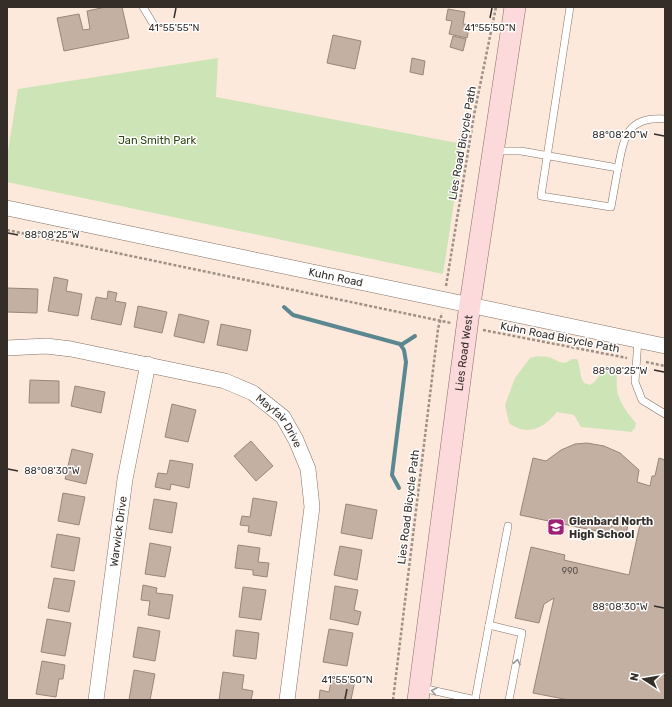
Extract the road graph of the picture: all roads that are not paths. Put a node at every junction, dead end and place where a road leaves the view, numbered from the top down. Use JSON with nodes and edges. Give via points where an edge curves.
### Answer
{"nodes":[{"id":1,"x":143,"y":7,"type":"edge"},
{"id":2,"x":515,"y":7,"type":"edge"},
{"id":3,"x":570,"y":7,"type":"edge"},
{"id":4,"x":155,"y":27,"type":"dead end"},
{"id":5,"x":665,"y":119,"type":"edge"},
{"id":6,"x":494,"y":150,"type":"junction"},
{"id":7,"x":547,"y":155,"type":"junction"},
{"id":8,"x":618,"y":168,"type":"junction"},
{"id":9,"x":7,"y":208,"type":"edge"},
{"id":10,"x":470,"y":304,"type":"junction"},
{"id":11,"x":638,"y":340,"type":"junction"},
{"id":12,"x":665,"y":346,"type":"edge"},
{"id":13,"x":7,"y":348,"type":"edge"},
{"id":14,"x":148,"y":364,"type":"junction"},
{"id":15,"x":665,"y":414,"type":"edge"},
{"id":16,"x":508,"y":526,"type":"dead end"},
{"id":17,"x":489,"y":625,"type":"junction"},
{"id":18,"x":418,"y":694,"type":"edge"},
{"id":19,"x":96,"y":700,"type":"edge"},
{"id":20,"x":287,"y":700,"type":"edge"},
{"id":21,"x":476,"y":700,"type":"edge"},
{"id":22,"x":509,"y":700,"type":"edge"}],
"edges":[{"from":1,"to":4,"type":"lane"},
{"from":2,"to":6,"type":"street","name":"Lies Road West"},
{"from":3,"to":7,"type":"lane"},
{"from":5,"to":8,"type":"lane","via":[[644,120],[636,124],[624,139]]},
{"from":6,"to":7,"type":"lane"},
{"from":6,"to":10,"type":"street","name":"Lies Road West"},
{"from":7,"to":8,"type":"lane"},
{"from":7,"to":8,"type":"lane","via":[[541,196],[611,207]]},
{"from":9,"to":10,"type":"street","name":"Kuhn Road"},
{"from":10,"to":11,"type":"street","name":"Kuhn Road"},
{"from":10,"to":18,"type":"street","name":"Lies Road West"},
{"from":11,"to":12,"type":"street","name":"Kuhn Road"},
{"from":11,"to":15,"type":"lane","via":[[634,382],[642,400]]},
{"from":13,"to":14,"type":"street","name":"Mayfair Drive","via":[[71,348]]},
{"from":14,"to":19,"type":"street","name":"Warwick Drive","via":[[124,479]]},
{"from":14,"to":20,"type":"street","name":"Mayfair Drive","via":[[225,381],[253,393],[283,417],[305,458],[312,507]]},
{"from":16,"to":17,"type":"lane"},
{"from":17,"to":21,"type":"lane"},
{"from":22,"to":17,"type":"lane","one_way":true,"via":[[522,633]]},
{"from":21,"to":18,"type":"lane","one_way":true}]}
